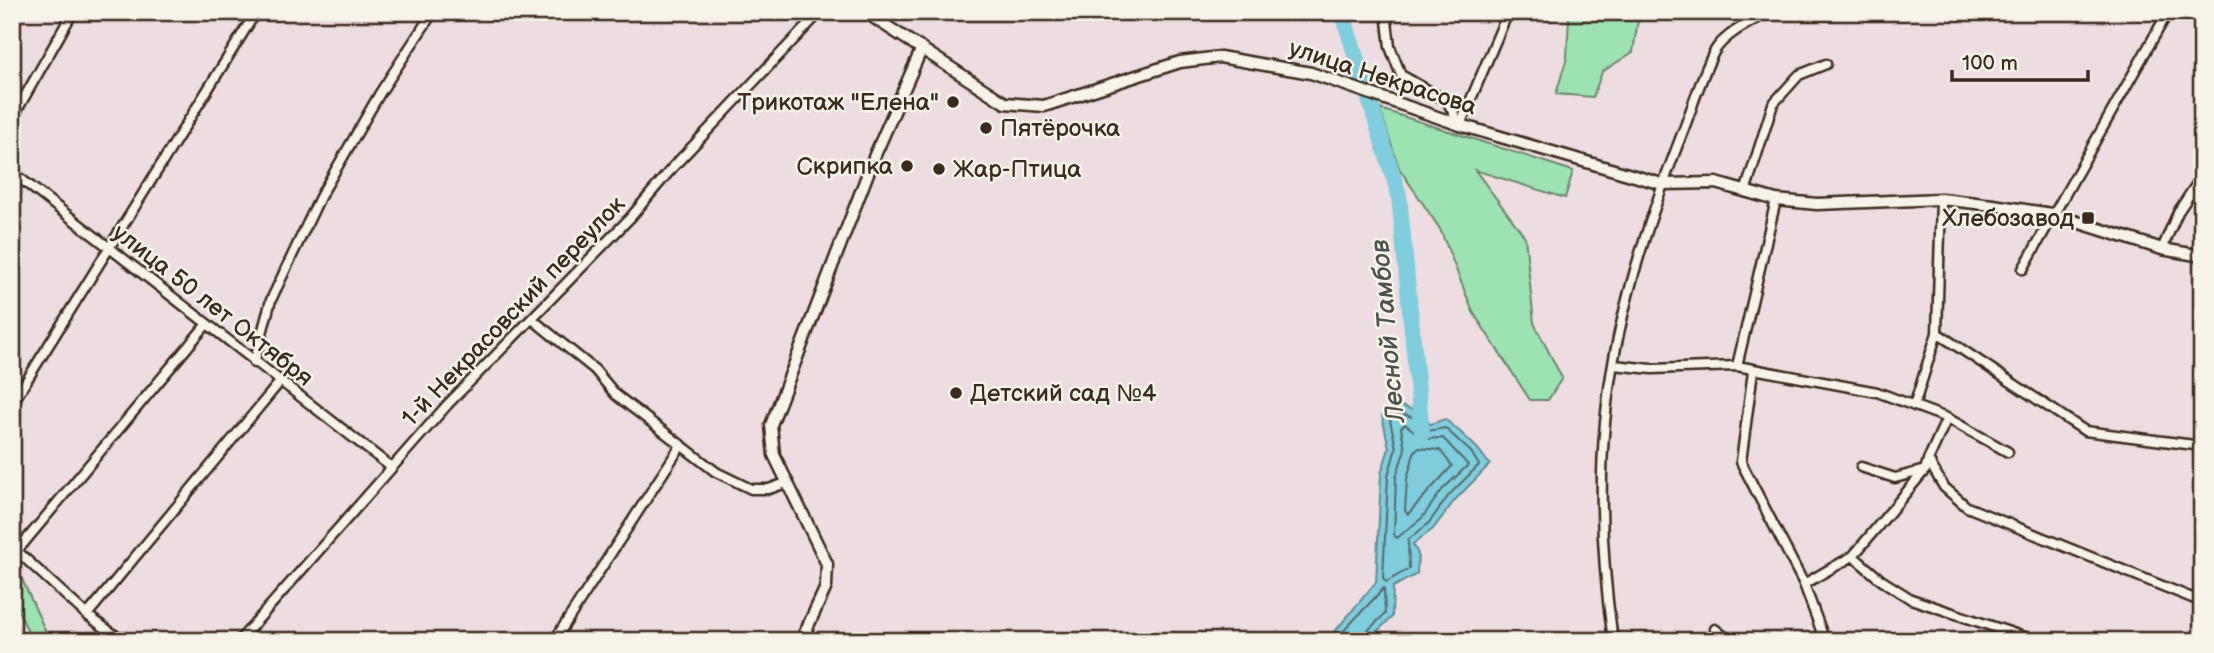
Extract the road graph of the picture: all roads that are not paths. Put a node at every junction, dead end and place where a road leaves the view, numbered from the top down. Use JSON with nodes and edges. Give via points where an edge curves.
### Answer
{"nodes":[{"id":1,"x":73,"y":12,"type":"edge"},
{"id":2,"x":256,"y":12,"type":"edge"},
{"id":3,"x":433,"y":12,"type":"edge"},
{"id":4,"x":820,"y":12,"type":"edge"},
{"id":5,"x":865,"y":12,"type":"edge"},
{"id":6,"x":1386,"y":12,"type":"edge"},
{"id":7,"x":1508,"y":12,"type":"edge"},
{"id":8,"x":1770,"y":12,"type":"edge"},
{"id":9,"x":2168,"y":12,"type":"edge"},
{"id":10,"x":922,"y":48,"type":"junction"},
{"id":11,"x":1826,"y":64,"type":"dead end"},
{"id":12,"x":12,"y":118,"type":"edge"},
{"id":13,"x":1460,"y":125,"type":"junction"},
{"id":14,"x":12,"y":172,"type":"edge"},
{"id":15,"x":2202,"y":176,"type":"edge"},
{"id":16,"x":1662,"y":184,"type":"junction"},
{"id":17,"x":1745,"y":192,"type":"junction"},
{"id":18,"x":1941,"y":198,"type":"junction"},
{"id":19,"x":1776,"y":200,"type":"junction"},
{"id":20,"x":2052,"y":214,"type":"junction"},
{"id":21,"x":110,"y":249,"type":"junction"},
{"id":22,"x":2162,"y":249,"type":"junction"},
{"id":23,"x":2202,"y":256,"type":"edge"},
{"id":24,"x":2022,"y":269,"type":"dead end"},
{"id":25,"x":532,"y":319,"type":"junction"},
{"id":26,"x":205,"y":325,"type":"junction"},
{"id":27,"x":1937,"y":333,"type":"junction"},
{"id":28,"x":254,"y":363,"type":"junction"},
{"id":29,"x":1614,"y":365,"type":"junction"},
{"id":30,"x":1737,"y":366,"type":"junction"},
{"id":31,"x":1753,"y":371,"type":"junction"},
{"id":32,"x":279,"y":383,"type":"junction"},
{"id":33,"x":12,"y":404,"type":"edge"},
{"id":34,"x":1914,"y":406,"type":"junction"},
{"id":35,"x":1947,"y":418,"type":"junction"},
{"id":36,"x":2202,"y":446,"type":"edge"},
{"id":37,"x":680,"y":447,"type":"junction"},
{"id":38,"x":2008,"y":452,"type":"dead end"},
{"id":39,"x":1928,"y":460,"type":"junction"},
{"id":40,"x":391,"y":467,"type":"junction"},
{"id":41,"x":1861,"y":467,"type":"dead end"},
{"id":42,"x":1925,"y":470,"type":"junction"},
{"id":43,"x":786,"y":483,"type":"junction"},
{"id":44,"x":12,"y":538,"type":"edge"},
{"id":45,"x":17,"y":551,"type":"junction"},
{"id":46,"x":1853,"y":555,"type":"junction"},
{"id":47,"x":1804,"y":584,"type":"junction"},
{"id":48,"x":2202,"y":602,"type":"edge"},
{"id":49,"x":87,"y":615,"type":"junction"},
{"id":50,"x":1715,"y":629,"type":"dead end"},
{"id":51,"x":122,"y":641,"type":"edge"},
{"id":52,"x":239,"y":641,"type":"edge"},
{"id":53,"x":554,"y":641,"type":"edge"},
{"id":54,"x":801,"y":641,"type":"edge"},
{"id":55,"x":1613,"y":641,"type":"edge"},
{"id":56,"x":1730,"y":641,"type":"edge"},
{"id":57,"x":1825,"y":641,"type":"edge"},
{"id":58,"x":2036,"y":641,"type":"edge"}],
"edges":[{"from":1,"to":12,"type":"street"},
{"from":2,"to":21,"type":"street"},
{"from":3,"to":28,"type":"street","via":[[320,198],[271,300]]},
{"from":4,"to":25,"type":"street","name":"1-й Некрасовский переулок"},
{"from":5,"to":10,"type":"street","name":"улица Некрасова"},
{"from":6,"to":13,"type":"street","via":[[1390,47],[1401,75],[1447,102]]},
{"from":7,"to":13,"type":"street"},
{"from":8,"to":16,"type":"street","via":[[1739,29],[1715,50]]},
{"from":9,"to":20,"type":"street"},
{"from":10,"to":13,"type":"street","name":"улица Некрасова","via":[[1005,103],[1025,106],[1044,106],[1180,62],[1220,57],[1311,73]]},
{"from":10,"to":43,"type":"street","via":[[774,412],[772,444]]},
{"from":11,"to":17,"type":"street","via":[[1799,75],[1773,104]]},
{"from":13,"to":16,"type":"street","name":"улица Некрасова"},
{"from":14,"to":21,"type":"street","name":"улица 50 лет Октября"},
{"from":15,"to":22,"type":"street","via":[[2178,212]]},
{"from":16,"to":17,"type":"street","name":"улица Некрасова","via":[[1716,183]]},
{"from":16,"to":29,"type":"street","via":[[1626,299]]},
{"from":17,"to":19,"type":"street","name":"улица Некрасова"},
{"from":18,"to":19,"type":"street","name":"улица Некрасова","via":[[1817,204]]},
{"from":18,"to":20,"type":"street","name":"улица Некрасова"},
{"from":18,"to":27,"type":"street"},
{"from":19,"to":30,"type":"street"},
{"from":20,"to":22,"type":"street","name":"улица Некрасова"},
{"from":20,"to":24,"type":"street"},
{"from":21,"to":26,"type":"street","name":"улица 50 лет Октября"},
{"from":21,"to":33,"type":"street"},
{"from":22,"to":23,"type":"street","name":"улица Некрасова"},
{"from":25,"to":37,"type":"street"},
{"from":25,"to":40,"type":"street","name":"1-й Некрасовский переулок"},
{"from":26,"to":28,"type":"street","name":"улица 50 лет Октября"},
{"from":26,"to":45,"type":"street"},
{"from":27,"to":34,"type":"street"},
{"from":27,"to":36,"type":"street","via":[[2085,432]]},
{"from":28,"to":32,"type":"street","name":"улица 50 лет Октября"},
{"from":29,"to":30,"type":"street","via":[[1652,369]]},
{"from":29,"to":55,"type":"street","via":[[1601,489]]},
{"from":30,"to":31,"type":"street"},
{"from":31,"to":34,"type":"street","via":[[1877,392]]},
{"from":31,"to":47,"type":"street","via":[[1741,462]]},
{"from":32,"to":40,"type":"street","name":"улица 50 лет Октября"},
{"from":32,"to":49,"type":"street"},
{"from":34,"to":35,"type":"street"},
{"from":35,"to":38,"type":"street"},
{"from":35,"to":39,"type":"street"},
{"from":37,"to":43,"type":"street","via":[[743,487],[769,489]]},
{"from":37,"to":53,"type":"street"},
{"from":39,"to":42,"type":"street"},
{"from":39,"to":48,"type":"street","via":[[1944,487],[1967,507]]},
{"from":40,"to":52,"type":"street","name":"1-й Некрасовский переулок"},
{"from":41,"to":42,"type":"street","via":[[1895,478]]},
{"from":42,"to":46,"type":"street"},
{"from":43,"to":54,"type":"street","via":[[825,557],[828,572]]},
{"from":44,"to":45,"type":"street"},
{"from":45,"to":49,"type":"street"},
{"from":46,"to":47,"type":"street"},
{"from":46,"to":58,"type":"street","via":[[1911,598]]},
{"from":47,"to":57,"type":"street"},
{"from":49,"to":51,"type":"street"},
{"from":50,"to":56,"type":"street"}]}
